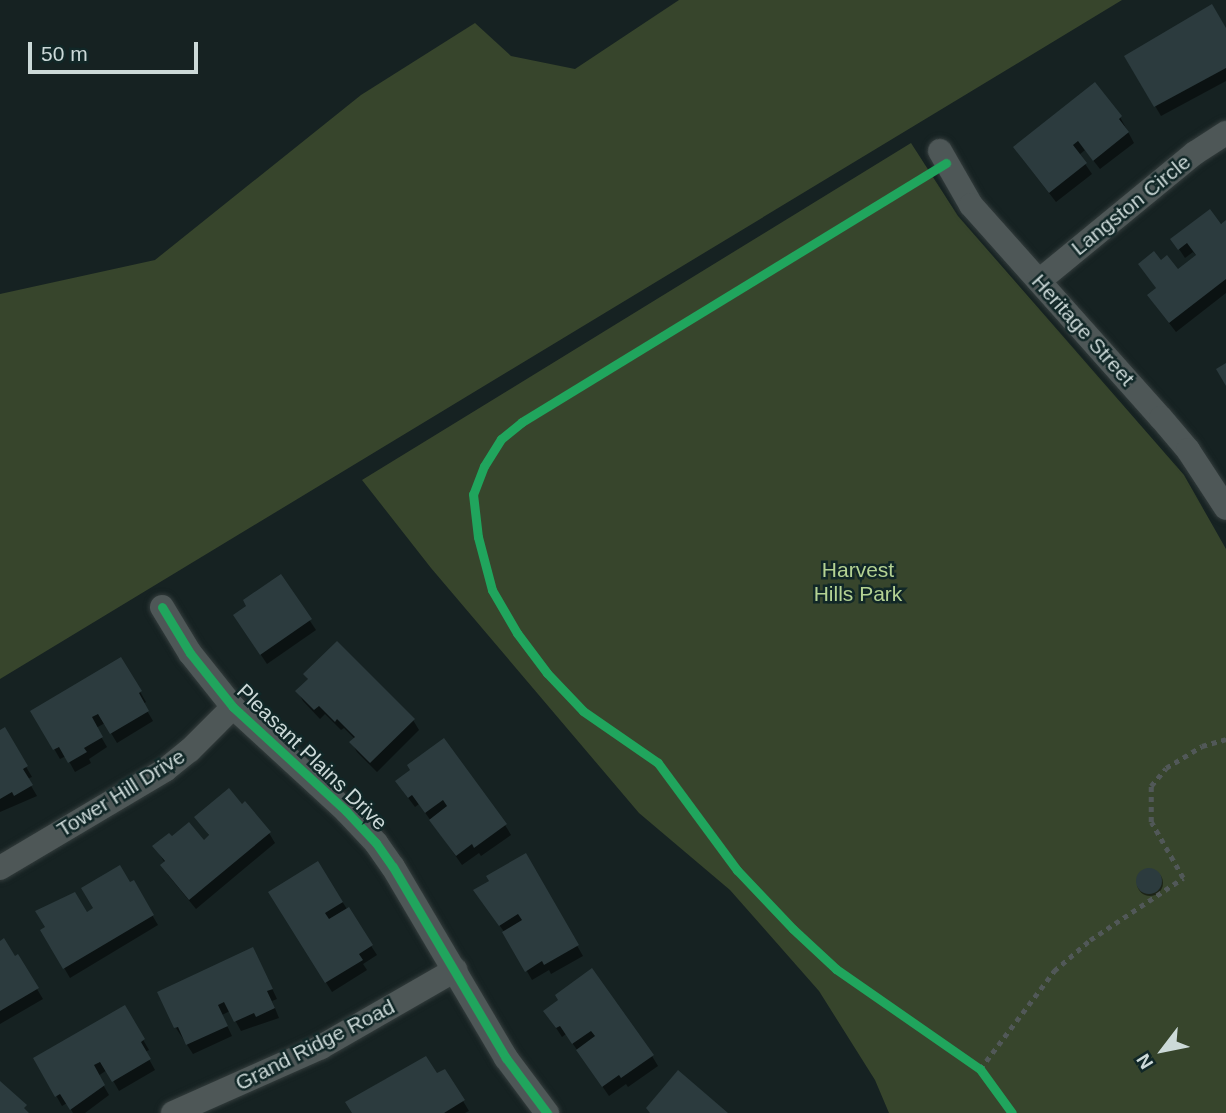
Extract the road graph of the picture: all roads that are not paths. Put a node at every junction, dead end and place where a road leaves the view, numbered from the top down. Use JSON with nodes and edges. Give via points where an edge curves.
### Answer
{"nodes":[{"id":1,"x":1226,"y":133,"type":"edge"},
{"id":2,"x":940,"y":151,"type":"dead end"},
{"id":3,"x":1039,"y":282,"type":"junction"},
{"id":4,"x":1225,"y":505,"type":"edge"},
{"id":5,"x":162,"y":607,"type":"dead end"},
{"id":6,"x":233,"y":707,"type":"junction"},
{"id":7,"x":0,"y":868,"type":"edge"},
{"id":8,"x":455,"y":970,"type":"junction"},
{"id":9,"x":173,"y":1113,"type":"edge"},
{"id":10,"x":547,"y":1113,"type":"edge"}],
"edges":[{"from":1,"to":3,"type":"street","name":"Langston Circle"},
{"from":2,"to":3,"type":"street","name":"Heritage Street","via":[[971,205]]},
{"from":3,"to":4,"type":"street","name":"Heritage Street","via":[[1161,418]]},
{"from":5,"to":6,"type":"street","name":"Pleasant Plains Drive","via":[[190,653]]},
{"from":6,"to":7,"type":"street","name":"Tower Hill Drive","via":[[165,770]]},
{"from":6,"to":8,"type":"street","name":"Pleasant Plains Drive","via":[[376,844]]},
{"from":8,"to":9,"type":"street","name":"Grand Ridge Road","via":[[321,1047]]},
{"from":8,"to":10,"type":"street","name":"Pleasant Plains Drive","via":[[506,1058]]}]}
